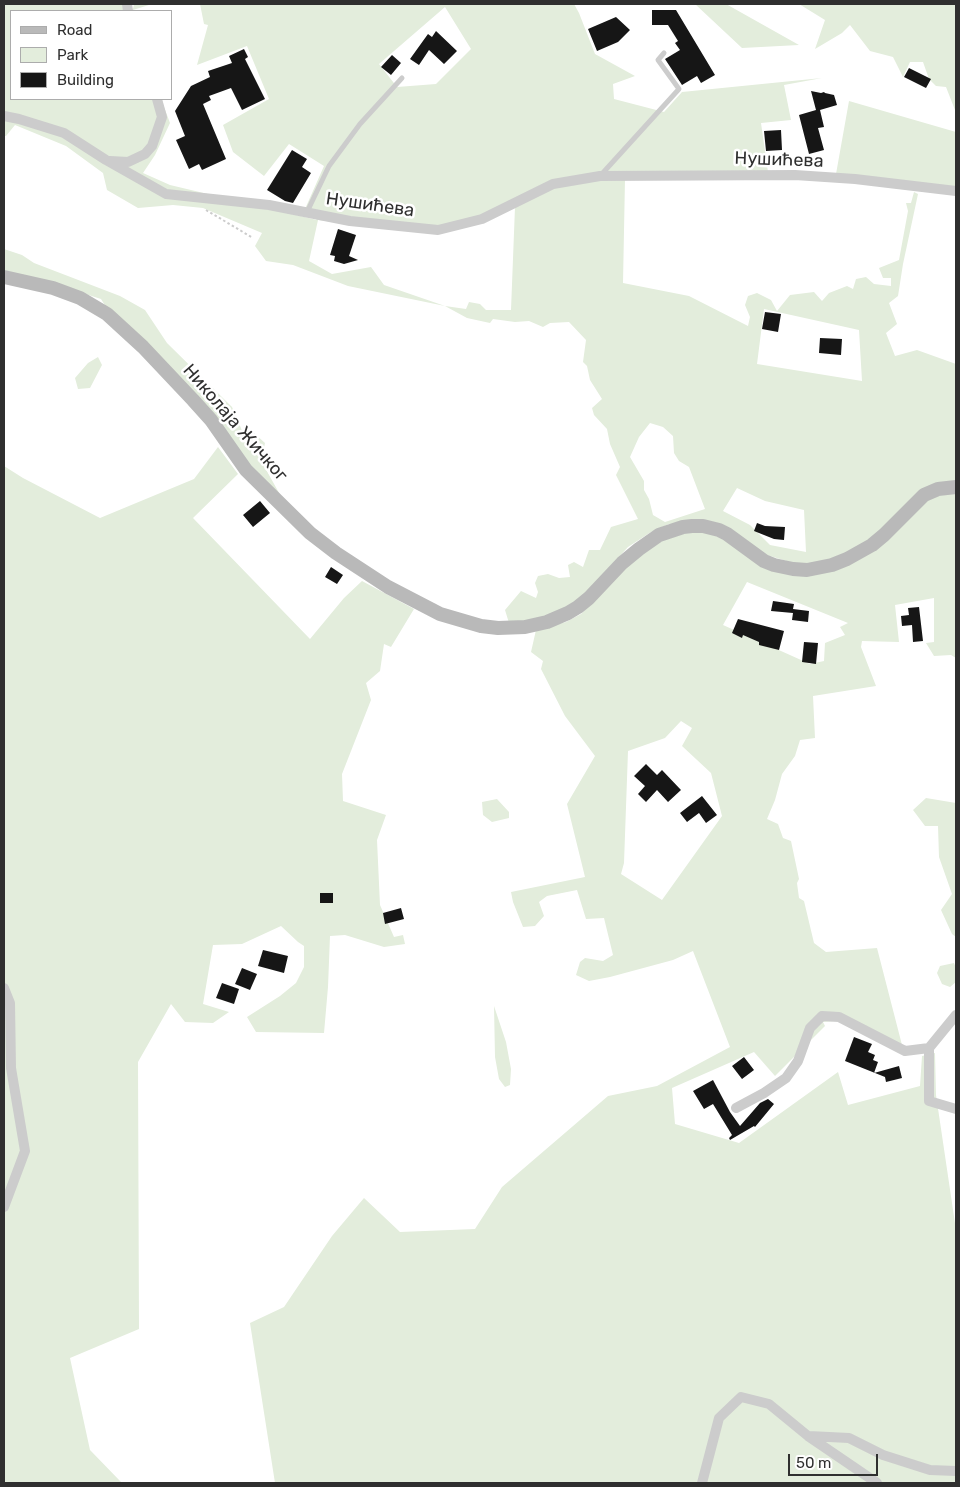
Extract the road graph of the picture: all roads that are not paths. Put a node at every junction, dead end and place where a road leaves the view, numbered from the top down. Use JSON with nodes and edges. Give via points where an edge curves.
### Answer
{"nodes":[{"id":1,"x":664,"y":53,"type":"dead end"},
{"id":2,"x":402,"y":78,"type":"dead end"},
{"id":3,"x":156,"y":100,"type":"edge"},
{"id":4,"x":4,"y":116,"type":"edge"},
{"id":5,"x":106,"y":160,"type":"junction"},
{"id":6,"x":600,"y":176,"type":"junction"},
{"id":7,"x":956,"y":192,"type":"edge"},
{"id":8,"x":307,"y":212,"type":"junction"},
{"id":9,"x":4,"y":277,"type":"edge"},
{"id":10,"x":956,"y":487,"type":"edge"},
{"id":11,"x":4,"y":988,"type":"edge"},
{"id":12,"x":956,"y":1015,"type":"edge"},
{"id":13,"x":929,"y":1048,"type":"junction"},
{"id":14,"x":736,"y":1108,"type":"dead end"},
{"id":15,"x":956,"y":1109,"type":"edge"},
{"id":16,"x":4,"y":1207,"type":"edge"},
{"id":17,"x":808,"y":1436,"type":"junction"},
{"id":18,"x":956,"y":1471,"type":"edge"},
{"id":19,"x":702,"y":1483,"type":"edge"},
{"id":20,"x":877,"y":1483,"type":"edge"}],
"edges":[{"from":1,"to":6,"type":"lane","via":[[658,60],[679,89]]},
{"from":2,"to":8,"type":"lane","name":"Нушићева","via":[[360,124],[329,166]]},
{"from":3,"to":5,"type":"street","via":[[162,116],[152,146],[145,154],[128,162]]},
{"from":4,"to":5,"type":"street","name":"Нушићева","via":[[64,133]]},
{"from":5,"to":8,"type":"street","name":"Нушићева","via":[[166,194],[269,204]]},
{"from":6,"to":7,"type":"street","name":"Нушићева","via":[[795,175]]},
{"from":6,"to":8,"type":"street","name":"Нушићева","via":[[553,184],[482,220],[438,230],[350,221]]},
{"from":9,"to":10,"type":"street","name":"Николаја Жичког","via":[[53,288],[80,298],[107,314],[143,346],[211,420],[246,470],[310,533],[388,587],[440,614],[481,626],[525,627],[568,613],[638,549],[659,535],[684,527],[703,526],[719,530],[764,561],[782,568],[807,570],[832,565],[872,545],[924,495]]},
{"from":11,"to":16,"type":"street","via":[[10,1004],[10,1068],[25,1150]]},
{"from":12,"to":13,"type":"street"},
{"from":13,"to":14,"type":"street","via":[[905,1051],[839,1017],[822,1016],[810,1028],[798,1061],[786,1078]]},
{"from":13,"to":15,"type":"street","via":[[929,1101]]},
{"from":17,"to":18,"type":"street","via":[[850,1438],[883,1455],[930,1470]]},
{"from":17,"to":19,"type":"street","via":[[768,1404],[741,1397],[718,1418]]},
{"from":17,"to":20,"type":"street"}]}
